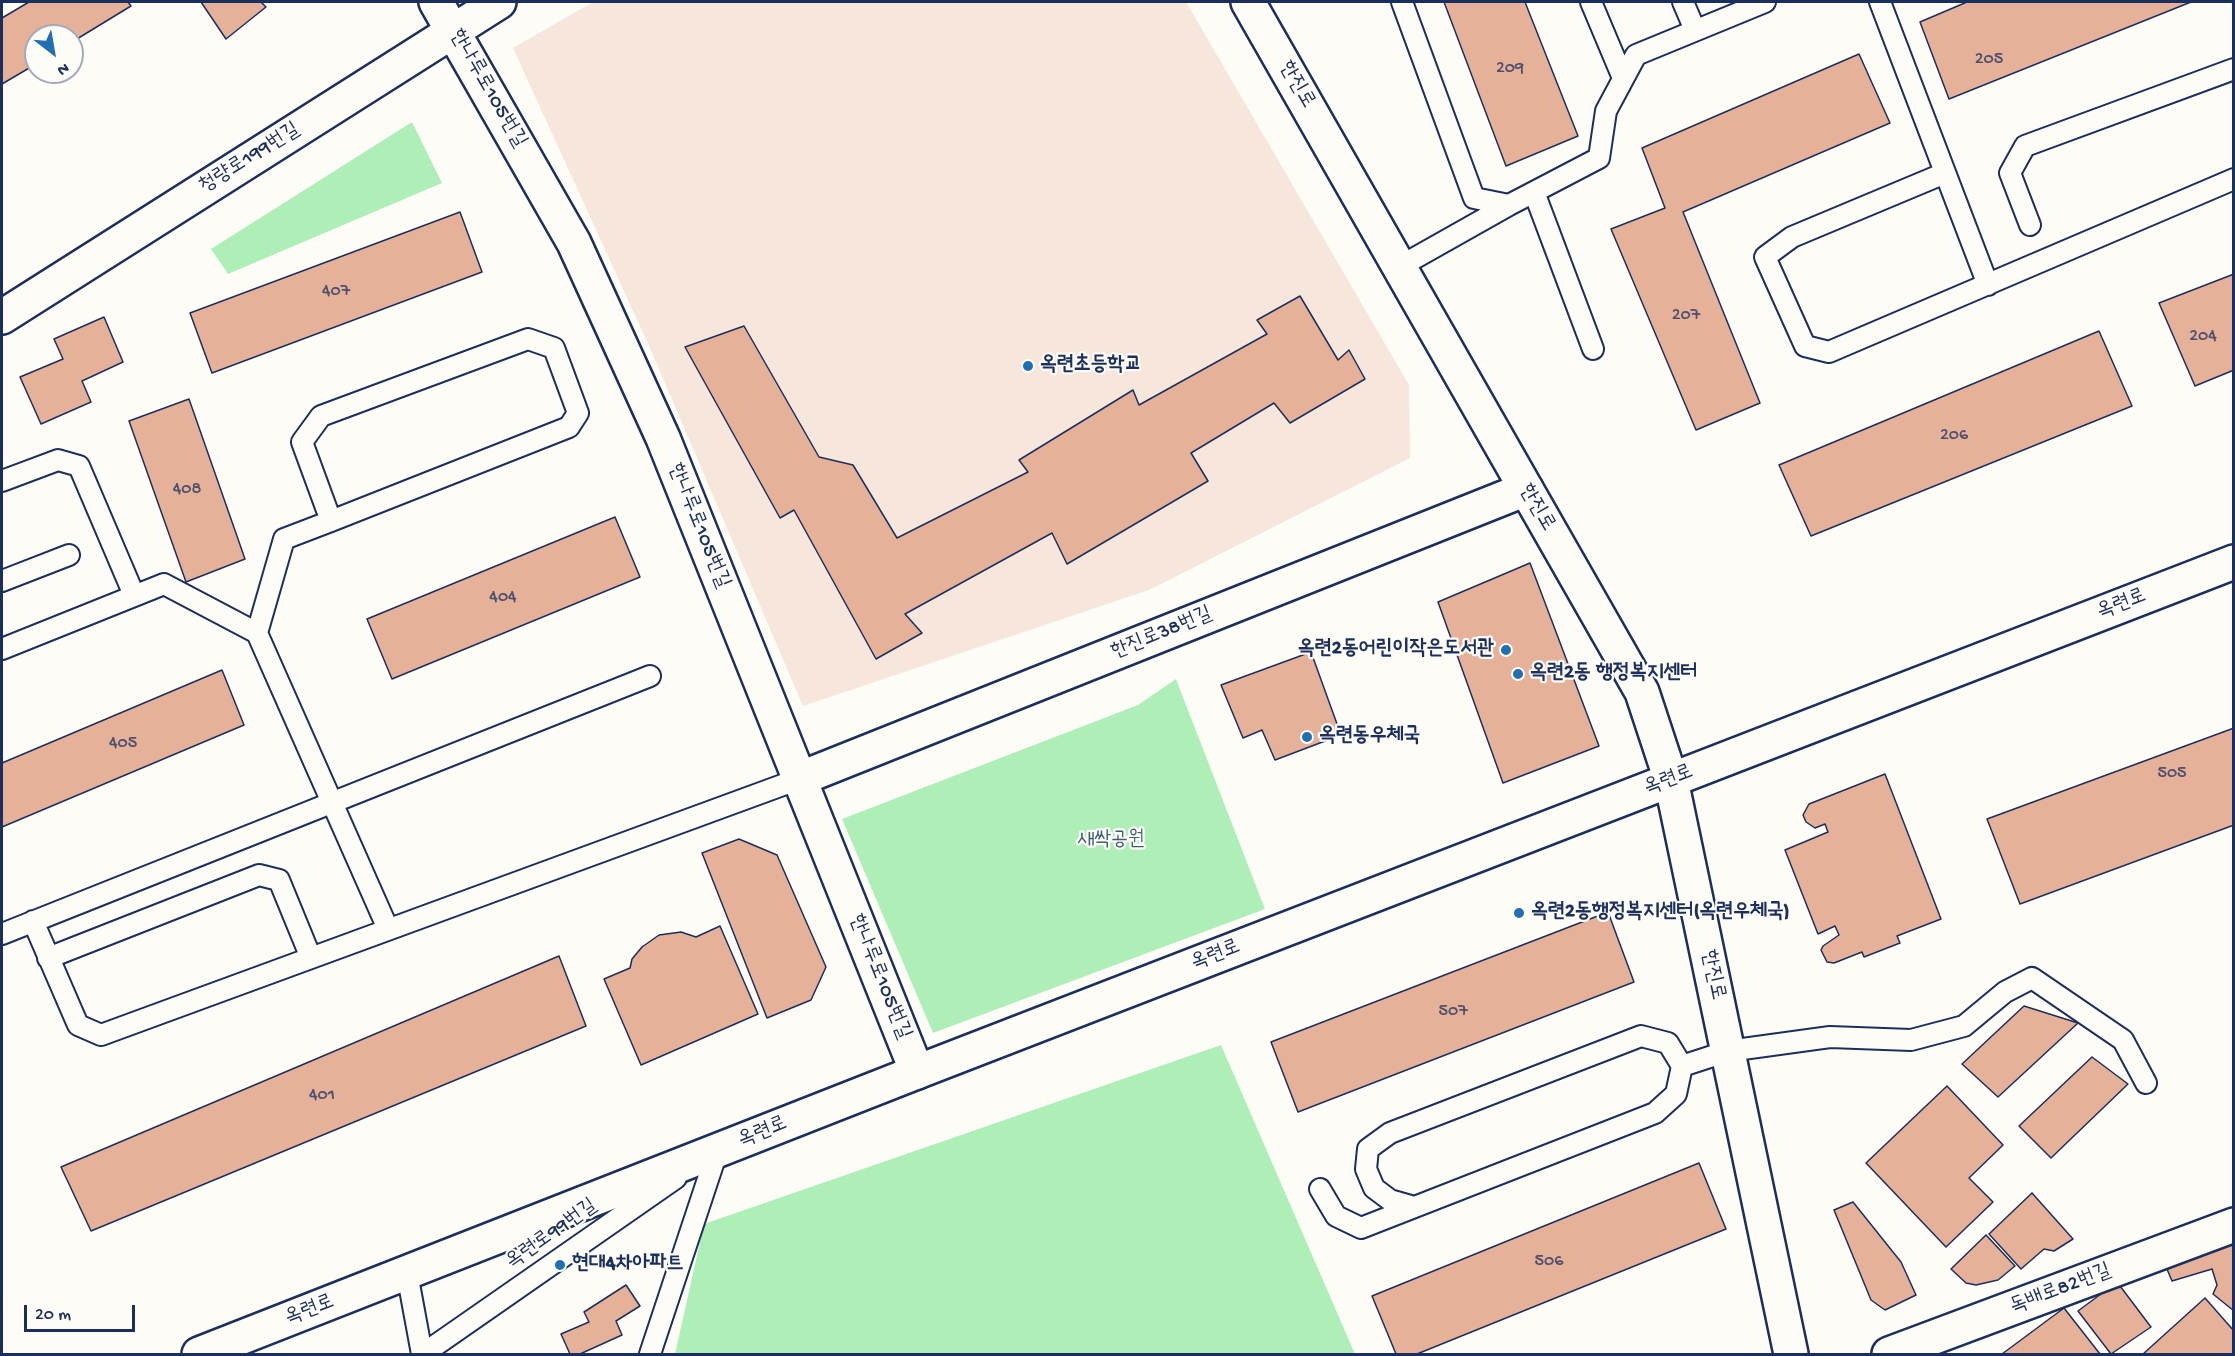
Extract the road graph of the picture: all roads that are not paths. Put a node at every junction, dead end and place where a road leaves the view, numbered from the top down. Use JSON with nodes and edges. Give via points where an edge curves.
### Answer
{"nodes":[{"id":1,"x":436,"y":2,"type":"edge"},
{"id":2,"x":499,"y":2,"type":"edge"},
{"id":3,"x":1248,"y":2,"type":"edge"},
{"id":4,"x":1402,"y":2,"type":"edge"},
{"id":5,"x":1591,"y":2,"type":"edge"},
{"id":6,"x":1683,"y":2,"type":"edge"},
{"id":7,"x":1765,"y":2,"type":"edge"},
{"id":8,"x":1880,"y":2,"type":"edge"},
{"id":9,"x":454,"y":30,"type":"junction"},
{"id":10,"x":1695,"y":30,"type":"junction"},
{"id":11,"x":2234,"y":69,"type":"edge"},
{"id":12,"x":1623,"y":78,"type":"junction"},
{"id":13,"x":1945,"y":173,"type":"junction"},
{"id":14,"x":2234,"y":179,"type":"edge"},
{"id":15,"x":1534,"y":192,"type":"junction"},
{"id":16,"x":1509,"y":205,"type":"junction"},
{"id":17,"x":2030,"y":225,"type":"dead end"},
{"id":18,"x":1399,"y":267,"type":"junction"},
{"id":19,"x":1988,"y":285,"type":"junction"},
{"id":20,"x":2,"y":317,"type":"edge"},
{"id":21,"x":1593,"y":349,"type":"dead end"},
{"id":22,"x":2,"y":481,"type":"edge"},
{"id":23,"x":1526,"y":489,"type":"junction"},
{"id":24,"x":331,"y":521,"type":"junction"},
{"id":25,"x":69,"y":555,"type":"dead end"},
{"id":26,"x":2234,"y":561,"type":"edge"},
{"id":27,"x":2,"y":581,"type":"edge"},
{"id":28,"x":134,"y":596,"type":"junction"},
{"id":29,"x":257,"y":633,"type":"junction"},
{"id":30,"x":2,"y":649,"type":"edge"},
{"id":31,"x":650,"y":676,"type":"dead end"},
{"id":32,"x":799,"y":778,"type":"junction"},
{"id":33,"x":1671,"y":780,"type":"junction"},
{"id":34,"x":331,"y":803,"type":"junction"},
{"id":35,"x":33,"y":921,"type":"junction"},
{"id":36,"x":388,"y":929,"type":"junction"},
{"id":37,"x":2,"y":934,"type":"edge"},
{"id":38,"x":48,"y":958,"type":"junction"},
{"id":39,"x":310,"y":958,"type":"junction"},
{"id":40,"x":1728,"y":1052,"type":"junction"},
{"id":41,"x":1682,"y":1066,"type":"junction"},
{"id":42,"x":917,"y":1072,"type":"junction"},
{"id":43,"x":2146,"y":1083,"type":"dead end"},
{"id":44,"x":713,"y":1154,"type":"junction"},
{"id":45,"x":1320,"y":1189,"type":"dead end"},
{"id":46,"x":1412,"y":1206,"type":"junction"},
{"id":47,"x":2234,"y":1225,"type":"edge"},
{"id":48,"x":407,"y":1273,"type":"junction"},
{"id":49,"x":218,"y":1351,"type":"edge"},
{"id":50,"x":422,"y":1354,"type":"edge"},
{"id":51,"x":650,"y":1354,"type":"edge"},
{"id":52,"x":1791,"y":1354,"type":"edge"},
{"id":53,"x":1889,"y":1354,"type":"edge"}],
"edges":[{"from":1,"to":9,"type":"street","name":"한나루로105번길"},
{"from":2,"to":9,"type":"street","name":"청량로199번길"},
{"from":3,"to":18,"type":"street","name":"한진로"},
{"from":4,"to":16,"type":"lane","via":[[1474,198]]},
{"from":5,"to":12,"type":"lane"},
{"from":6,"to":10,"type":"lane"},
{"from":7,"to":10,"type":"lane"},
{"from":8,"to":13,"type":"lane"},
{"from":9,"to":20,"type":"street","name":"청량로199번길"},
{"from":9,"to":32,"type":"street","name":"한나루로105번길","via":[[574,243],[599,297],[663,438]]},
{"from":10,"to":12,"type":"lane","via":[[1636,55]]},
{"from":11,"to":17,"type":"lane","via":[[2025,146],[2010,173]]},
{"from":12,"to":15,"type":"lane","via":[[1606,111],[1599,158]]},
{"from":13,"to":19,"type":"lane"},
{"from":13,"to":19,"type":"lane","via":[[1792,237],[1765,257],[1804,346],[1830,352]]},
{"from":14,"to":19,"type":"lane"},
{"from":15,"to":16,"type":"lane"},
{"from":15,"to":21,"type":"lane"},
{"from":16,"to":18,"type":"lane"},
{"from":18,"to":23,"type":"street","name":"한진로"},
{"from":22,"to":28,"type":"lane","via":[[58,460],[80,466]]},
{"from":23,"to":32,"type":"street","name":"한진로38번길"},
{"from":23,"to":33,"type":"street","name":"한진로","via":[[1642,692]]},
{"from":24,"to":24,"type":"lane","via":[[302,442],[321,416],[528,339],[554,348],[578,413],[569,427]]},
{"from":24,"to":29,"type":"lane","via":[[284,539]]},
{"from":25,"to":27,"type":"lane"},
{"from":26,"to":33,"type":"street","name":"옥련로"},
{"from":28,"to":29,"type":"lane","via":[[164,584]]},
{"from":28,"to":30,"type":"lane"},
{"from":29,"to":34,"type":"lane"},
{"from":31,"to":34,"type":"lane"},
{"from":32,"to":36,"type":"lane"},
{"from":32,"to":42,"type":"street","name":"한나루로105번길"},
{"from":33,"to":40,"type":"street","name":"한진로"},
{"from":33,"to":42,"type":"street","name":"옥련로"},
{"from":34,"to":35,"type":"lane"},
{"from":34,"to":36,"type":"lane"},
{"from":35,"to":37,"type":"lane"},
{"from":35,"to":38,"type":"lane"},
{"from":36,"to":39,"type":"lane"},
{"from":38,"to":39,"type":"lane","via":[[78,1025],[101,1035]]},
{"from":38,"to":39,"type":"lane","via":[[259,875],[279,880]]},
{"from":40,"to":41,"type":"lane"},
{"from":40,"to":43,"type":"lane","via":[[1830,1037],[1911,1040],[1964,1026],[2005,992],[2032,978],[2122,1040]]},
{"from":40,"to":52,"type":"street","name":"한진로"},
{"from":41,"to":46,"type":"lane","via":[[1676,1094],[1655,1113]]},
{"from":41,"to":46,"type":"lane","via":[[1668,1043],[1641,1036],[1390,1132],[1368,1149],[1366,1169],[1374,1188],[1390,1200]]},
{"from":42,"to":44,"type":"street","name":"옥련로"},
{"from":44,"to":48,"type":"street","name":"옥련로"},
{"from":44,"to":50,"type":"lane","name":"옥련로99번길"},
{"from":44,"to":51,"type":"lane"},
{"from":45,"to":46,"type":"lane","via":[[1336,1216],[1361,1228]]},
{"from":47,"to":53,"type":"street","name":"독배로82번길"},
{"from":48,"to":49,"type":"street","name":"옥련로"},
{"from":48,"to":50,"type":"lane","name":"옥련로99번길"}]}
